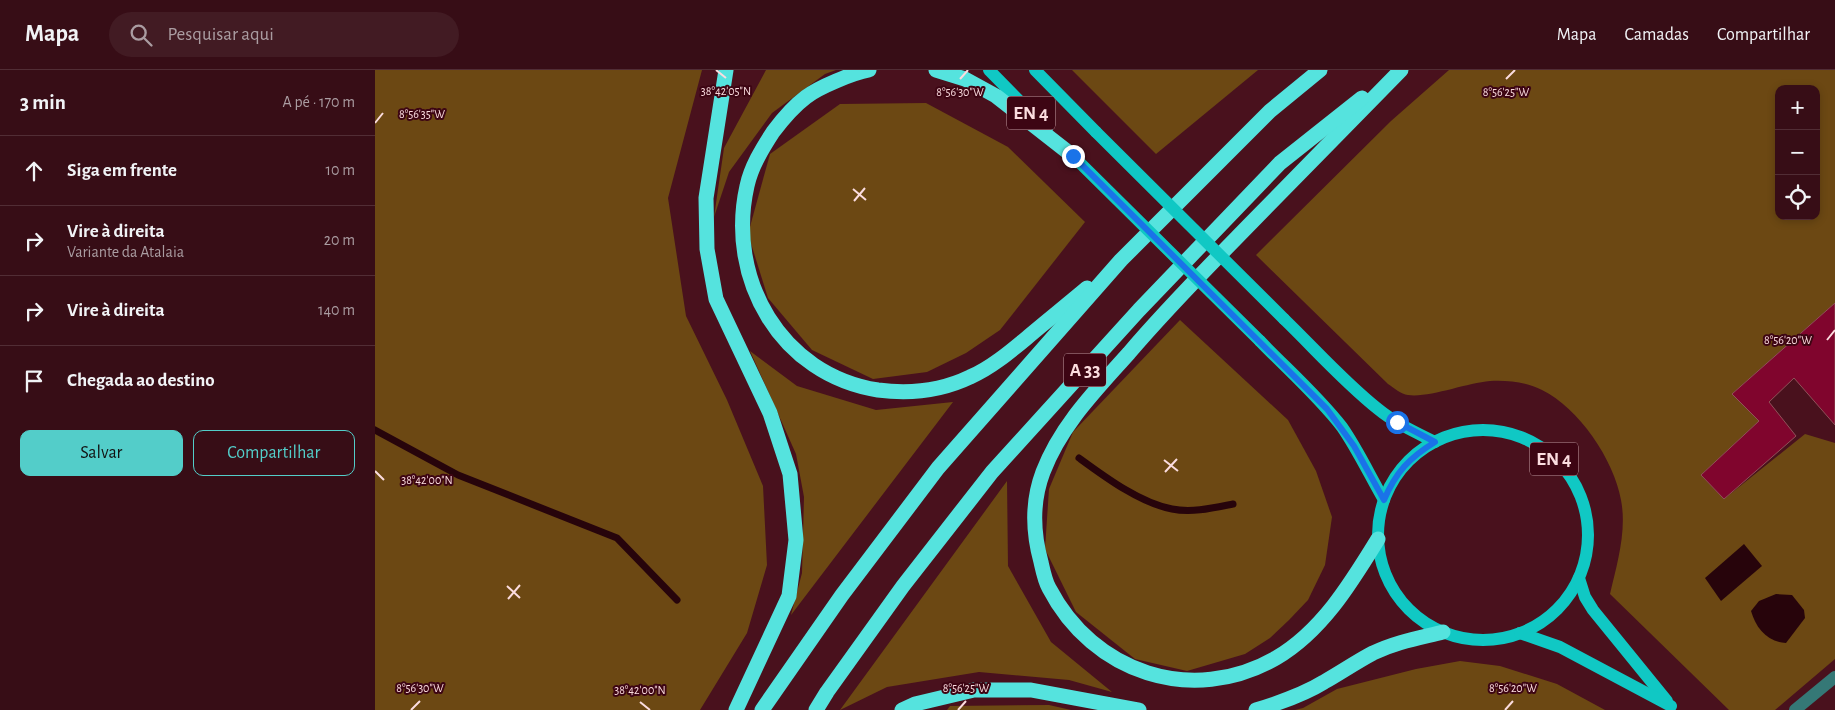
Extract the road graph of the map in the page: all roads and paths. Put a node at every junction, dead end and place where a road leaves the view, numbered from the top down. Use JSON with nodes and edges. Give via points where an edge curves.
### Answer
{"nodes":[{"id":1,"x":869,"y":70,"type":"edge"},
{"id":2,"x":936,"y":70,"type":"edge"},
{"id":3,"x":989,"y":70,"type":"edge"},
{"id":4,"x":1035,"y":70,"type":"edge"},
{"id":5,"x":1320,"y":70,"type":"edge"},
{"id":6,"x":1400,"y":70,"type":"edge"},
{"id":7,"x":726,"y":73,"type":"edge"},
{"id":8,"x":1073,"y":156,"type":"junction"},
{"id":9,"x":1121,"y":260,"type":"junction"},
{"id":10,"x":1435,"y":442,"type":"junction"},
{"id":11,"x":1384,"y":500,"type":"junction"},
{"id":12,"x":1378,"y":539,"type":"junction"},
{"id":13,"x":1579,"y":578,"type":"junction"},
{"id":14,"x":1443,"y":632,"type":"junction"},
{"id":15,"x":1520,"y":633,"type":"junction"},
{"id":16,"x":1835,"y":677,"type":"edge"},
{"id":17,"x":1673,"y":708,"type":"edge"},
{"id":18,"x":736,"y":710,"type":"edge"},
{"id":19,"x":761,"y":710,"type":"edge"},
{"id":20,"x":816,"y":710,"type":"edge"},
{"id":21,"x":903,"y":710,"type":"edge"},
{"id":22,"x":1139,"y":710,"type":"edge"},
{"id":23,"x":1256,"y":710,"type":"edge"},
{"id":24,"x":1795,"y":710,"type":"edge"}],
"edges":[{"from":1,"to":9,"type":"highway","via":[[807,96],[780,122],[759,153],[747,186],[741,225],[746,267],[753,290],[770,321],[793,349],[824,372],[859,387],[894,392],[933,390],[971,377],[1005,355]]},
{"from":2,"to":8,"type":"highway","via":[[965,79],[995,96]]},
{"from":3,"to":8,"type":"main road","number":"EN 4"},
{"from":4,"to":10,"type":"main road","number":"EN 4","bridge":true,"via":[[1359,392],[1397,422]]},
{"from":5,"to":9,"type":"highway","number":"A 33","via":[[1271,111]]},
{"from":6,"to":12,"type":"highway","via":[[1163,312],[1081,408],[1058,441],[1042,474],[1034,510],[1037,546],[1048,587],[1074,627],[1107,654],[1147,674],[1192,682],[1237,675],[1278,657],[1294,645],[1331,610]]},
{"from":6,"to":20,"type":"highway","number":"A 33","via":[[1280,163],[1139,310],[992,472],[903,586]]},
{"from":7,"to":18,"type":"highway","via":[[706,198],[707,249],[716,299],[771,413],[790,474],[796,540],[789,596]]},
{"from":8,"to":11,"type":"main road","number":"EN 4","bridge":true,"via":[[1327,409],[1354,446]]},
{"from":9,"to":19,"type":"highway","number":"A 33","via":[[938,468]]},
{"from":10,"to":11,"type":"main road","number":"EN 4","via":[[1404,466]]},
{"from":10,"to":13,"type":"main road","number":"EN 4","via":[[1473,431],[1493,431],[1512,434],[1530,442],[1555,460],[1573,482],[1587,520],[1585,559]]},
{"from":11,"to":12,"type":"main road","number":"EN 4"},
{"from":12,"to":14,"type":"main road","number":"EN 4","via":[[1387,578],[1397,595],[1425,623]]},
{"from":13,"to":15,"type":"main road","number":"EN 4","via":[[1555,611]]},
{"from":13,"to":17,"type":"main road","via":[[1593,610]]},
{"from":14,"to":15,"type":"main road","number":"EN 4","via":[[1482,640]]},
{"from":14,"to":23,"type":"highway","via":[[1401,642],[1374,653],[1307,691]]},
{"from":15,"to":17,"type":"main road","via":[[1560,647]]},
{"from":16,"to":24,"type":"street"},
{"from":21,"to":22,"type":"highway","via":[[915,704],[974,690],[1031,690]]}]}
